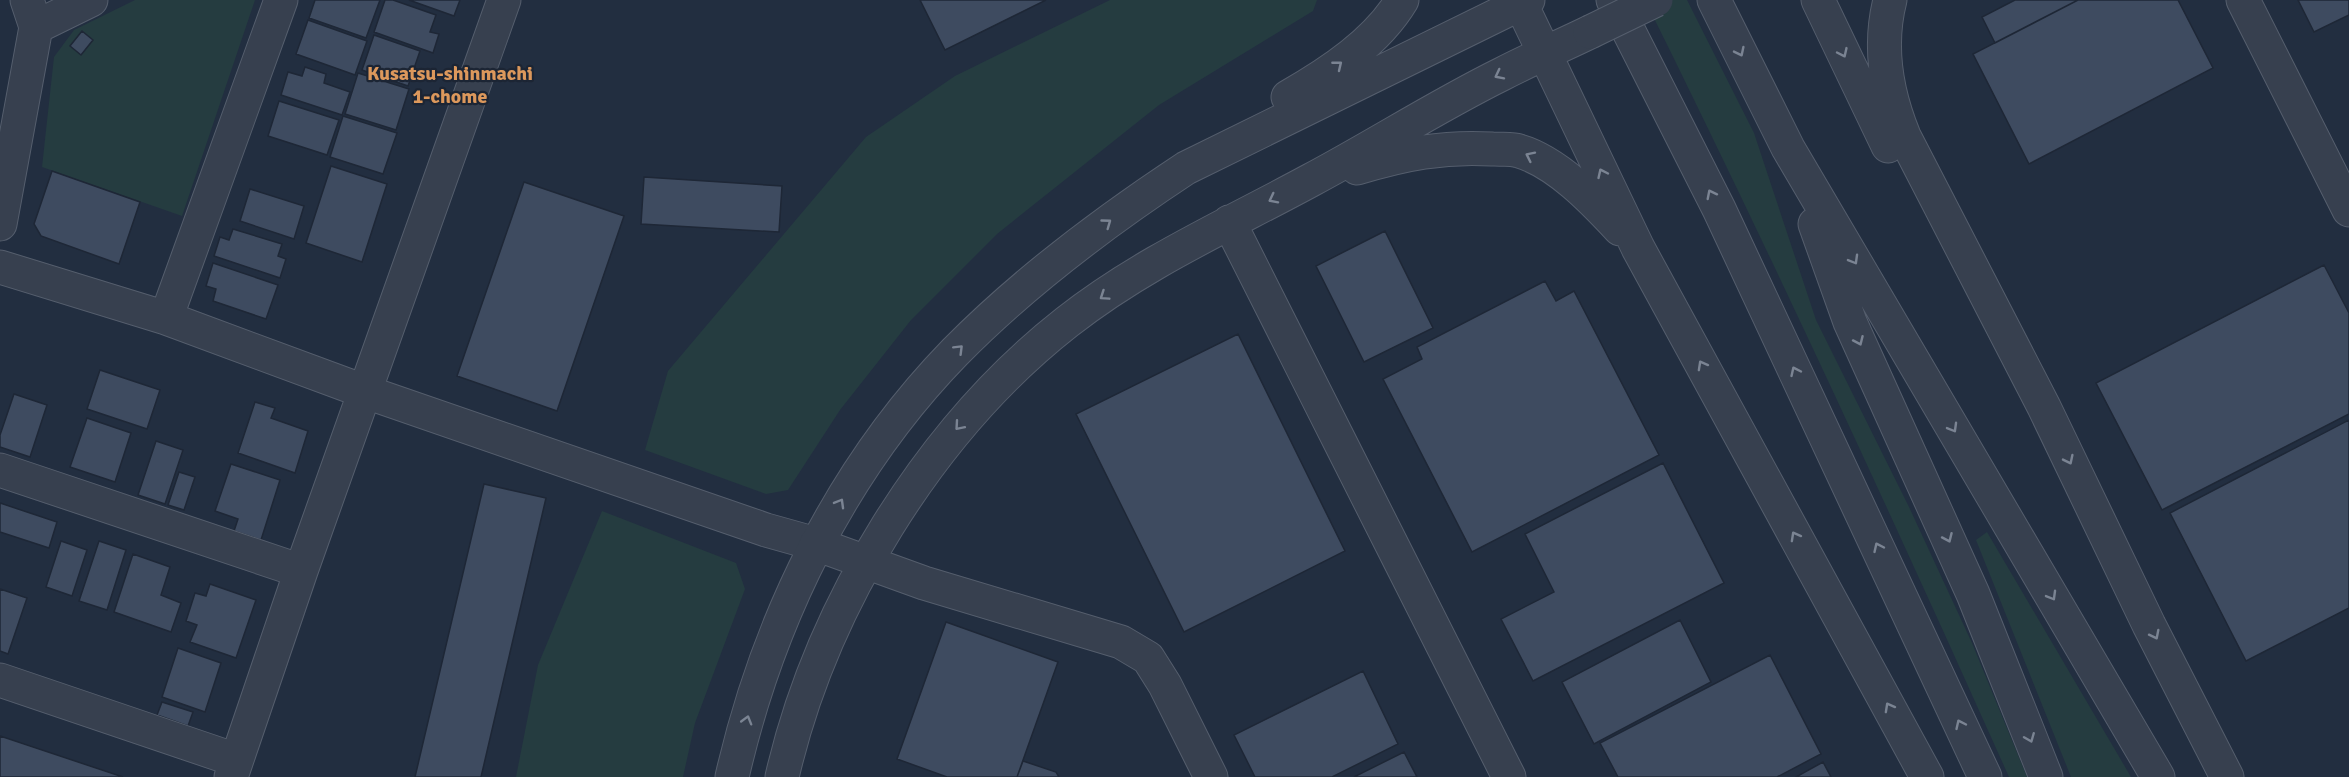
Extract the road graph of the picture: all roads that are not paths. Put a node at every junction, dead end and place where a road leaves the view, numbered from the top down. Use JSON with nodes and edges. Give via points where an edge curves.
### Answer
{"nodes":[{"id":1,"x":91,"y":0,"type":"edge"},
{"id":2,"x":281,"y":0,"type":"edge"},
{"id":3,"x":504,"y":0,"type":"edge"},
{"id":4,"x":1402,"y":0,"type":"edge"},
{"id":5,"x":1613,"y":0,"type":"edge"},
{"id":6,"x":1656,"y":0,"type":"edge"},
{"id":7,"x":1714,"y":0,"type":"edge"},
{"id":8,"x":1818,"y":0,"type":"edge"},
{"id":9,"x":1890,"y":0,"type":"edge"},
{"id":10,"x":2243,"y":0,"type":"edge"},
{"id":11,"x":1523,"y":1,"type":"edge"},
{"id":12,"x":31,"y":14,"type":"edge"},
{"id":13,"x":1545,"y":53,"type":"junction"},
{"id":14,"x":1788,"y":148,"type":"junction"},
{"id":15,"x":1186,"y":168,"type":"junction"},
{"id":16,"x":1308,"y":182,"type":"junction"},
{"id":17,"x":2349,"y":210,"type":"edge"},
{"id":18,"x":1229,"y":222,"type":"junction"},
{"id":19,"x":0,"y":224,"type":"edge"},
{"id":20,"x":1638,"y":248,"type":"junction"},
{"id":21,"x":0,"y":267,"type":"edge"},
{"id":22,"x":166,"y":318,"type":"junction"},
{"id":23,"x":366,"y":392,"type":"junction"},
{"id":24,"x":2044,"y":407,"type":"junction"},
{"id":25,"x":0,"y":470,"type":"edge"},
{"id":26,"x":816,"y":544,"type":"junction"},
{"id":27,"x":868,"y":562,"type":"junction"},
{"id":28,"x":301,"y":571,"type":"junction"},
{"id":29,"x":0,"y":680,"type":"edge"},
{"id":30,"x":234,"y":768,"type":"edge"},
{"id":31,"x":732,"y":777,"type":"edge"},
{"id":32,"x":782,"y":777,"type":"edge"},
{"id":33,"x":1211,"y":777,"type":"edge"},
{"id":34,"x":1509,"y":777,"type":"edge"},
{"id":35,"x":1927,"y":777,"type":"edge"},
{"id":36,"x":1984,"y":777,"type":"edge"},
{"id":37,"x":2046,"y":777,"type":"edge"},
{"id":38,"x":2158,"y":777,"type":"edge"},
{"id":39,"x":2227,"y":777,"type":"edge"}],
"edges":[{"from":1,"to":12,"type":"street"},
{"from":2,"to":22,"type":"street"},
{"from":3,"to":23,"type":"street"},
{"from":15,"to":4,"type":"street","one_way":true,"via":[[1239,126],[1319,80],[1364,44]]},
{"from":36,"to":5,"type":"street","one_way":true,"via":[[1719,209]]},
{"from":6,"to":13,"type":"street","bridge":true},
{"from":7,"to":14,"type":"street","one_way":true},
{"from":8,"to":24,"type":"street","one_way":true,"via":[[1884,139],[1929,213],[1986,324]]},
{"from":9,"to":24,"type":"street","via":[[1884,53],[1894,112]]},
{"from":10,"to":17,"type":"street"},
{"from":11,"to":13,"type":"street"},
{"from":11,"to":15,"type":"street"},
{"from":12,"to":19,"type":"street"},
{"from":13,"to":16,"type":"street","one_way":true,"via":[[1500,74]]},
{"from":20,"to":13,"type":"street","one_way":true},
{"from":14,"to":37,"type":"street","one_way":true,"via":[[1850,322],[1973,594]]},
{"from":14,"to":38,"type":"street","one_way":true},
{"from":26,"to":15,"type":"street","one_way":true,"via":[[882,438],[956,351],[1058,262]]},
{"from":16,"to":18,"type":"street","one_way":true},
{"from":20,"to":16,"type":"street","one_way":true,"via":[[1594,202],[1551,166],[1519,151],[1427,150]]},
{"from":18,"to":27,"type":"street","one_way":true,"via":[[1106,294],[1031,352],[944,444]]},
{"from":18,"to":34,"type":"street"},
{"from":35,"to":20,"type":"street","one_way":true},
{"from":21,"to":22,"type":"street"},
{"from":22,"to":23,"type":"street"},
{"from":23,"to":26,"type":"street"},
{"from":23,"to":28,"type":"street"},
{"from":24,"to":39,"type":"street","one_way":true},
{"from":25,"to":28,"type":"street"},
{"from":26,"to":27,"type":"street"},
{"from":31,"to":26,"type":"street","one_way":true,"via":[[761,675]]},
{"from":27,"to":32,"type":"street","via":[[809,685]]},
{"from":27,"to":33,"type":"street","via":[[924,583],[1121,642],[1148,658]]},
{"from":28,"to":30,"type":"street"},
{"from":29,"to":30,"type":"street"}]}
